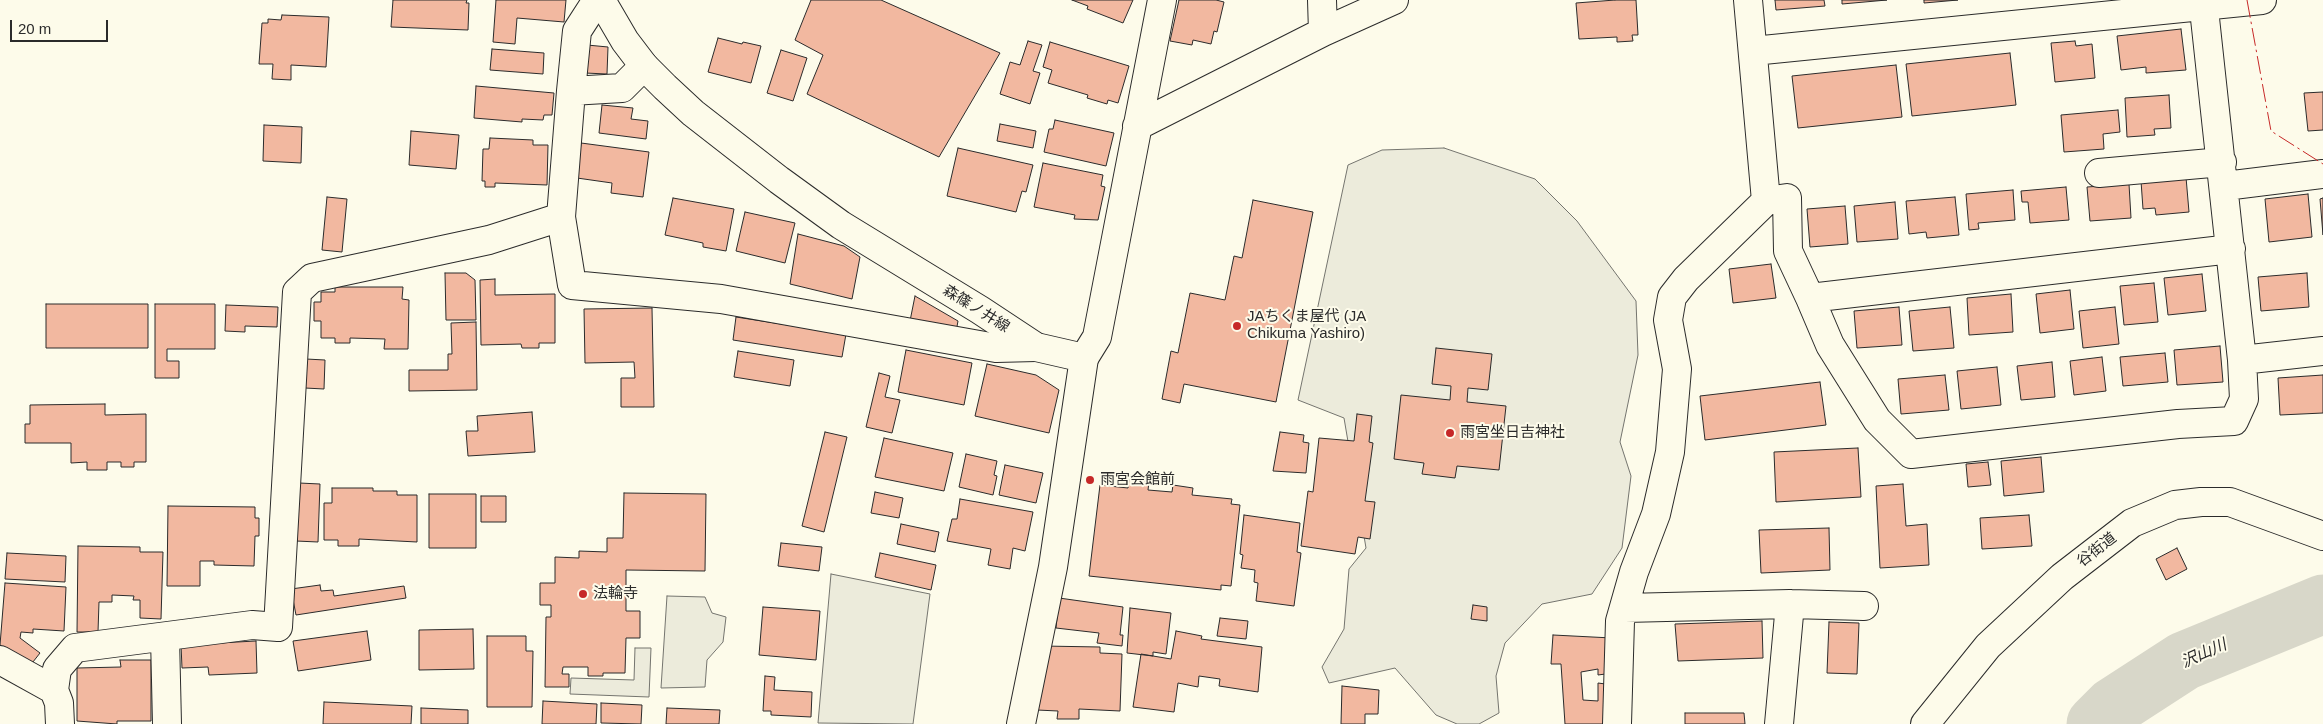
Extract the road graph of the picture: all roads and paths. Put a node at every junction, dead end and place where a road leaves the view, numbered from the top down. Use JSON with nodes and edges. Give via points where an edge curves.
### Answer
{"nodes":[{"id":1,"x":597,"y":0,"type":"edge"},
{"id":2,"x":601,"y":0,"type":"edge"},
{"id":3,"x":1162,"y":0,"type":"edge"},
{"id":4,"x":1322,"y":0,"type":"edge"},
{"id":5,"x":1394,"y":0,"type":"edge"},
{"id":6,"x":1748,"y":0,"type":"edge"},
{"id":7,"x":2262,"y":0,"type":"edge"},
{"id":8,"x":2204,"y":3,"type":"edge"},
{"id":9,"x":1323,"y":32,"type":"junction"},
{"id":10,"x":1753,"y":51,"type":"junction"},
{"id":11,"x":644,"y":66,"type":"junction"},
{"id":12,"x":571,"y":91,"type":"junction"},
{"id":13,"x":1137,"y":126,"type":"junction"},
{"id":14,"x":2099,"y":173,"type":"dead end"},
{"id":15,"x":2223,"y":174,"type":"junction"},
{"id":16,"x":2323,"y":174,"type":"edge"},
{"id":17,"x":1766,"y":201,"type":"junction"},
{"id":18,"x":561,"y":217,"type":"junction"},
{"id":19,"x":2231,"y":249,"type":"junction"},
{"id":20,"x":1810,"y":298,"type":"junction"},
{"id":21,"x":1036,"y":347,"type":"junction"},
{"id":22,"x":2323,"y":351,"type":"edge"},
{"id":23,"x":1084,"y":358,"type":"junction"},
{"id":24,"x":2242,"y":360,"type":"junction"},
{"id":25,"x":2321,"y":533,"type":"edge"},
{"id":26,"x":1790,"y":604,"type":"junction"},
{"id":27,"x":1864,"y":606,"type":"dead end"},
{"id":28,"x":1625,"y":608,"type":"junction"},
{"id":29,"x":165,"y":637,"type":"junction"},
{"id":30,"x":0,"y":660,"type":"edge"},
{"id":31,"x":54,"y":690,"type":"junction"},
{"id":32,"x":60,"y":724,"type":"edge"},
{"id":33,"x":167,"y":724,"type":"edge"},
{"id":34,"x":1021,"y":724,"type":"edge"},
{"id":35,"x":1617,"y":724,"type":"edge"},
{"id":36,"x":1779,"y":724,"type":"edge"},
{"id":37,"x":1925,"y":724,"type":"edge"}],
"edges":[{"from":1,"to":12,"type":"street","via":[[577,31]]},
{"from":2,"to":11,"type":"street","name":"森篠ノ井線"},
{"from":3,"to":13,"type":"street"},
{"from":4,"to":9,"type":"street"},
{"from":5,"to":9,"type":"street"},
{"from":6,"to":10,"type":"street"},
{"from":7,"to":8,"type":"street"},
{"from":8,"to":10,"type":"street"},
{"from":8,"to":15,"type":"street"},
{"from":9,"to":13,"type":"street"},
{"from":10,"to":17,"type":"street"},
{"from":11,"to":12,"type":"street","via":[[622,88]]},
{"from":11,"to":21,"type":"street","name":"森篠ノ井線","via":[[693,113],[841,224]]},
{"from":12,"to":18,"type":"street"},
{"from":13,"to":23,"type":"street","via":[[1097,337]]},
{"from":14,"to":15,"type":"street"},
{"from":15,"to":16,"type":"street"},
{"from":15,"to":19,"type":"street"},
{"from":17,"to":20,"type":"street","via":[[1787,198],[1788,251]]},
{"from":17,"to":28,"type":"street","via":[[1686,279],[1672,297],[1668,320],[1677,369],[1670,452],[1656,514],[1634,572]]},
{"from":18,"to":21,"type":"street","via":[[572,285],[721,299],[996,348]]},
{"from":18,"to":29,"type":"street","via":[[489,240],[312,278],[297,292],[278,627],[252,625]]},
{"from":19,"to":20,"type":"street"},
{"from":19,"to":24,"type":"street"},
{"from":20,"to":24,"type":"street","via":[[1830,345],[1877,420],[1911,454],[2178,424],[2234,421],[2244,399]]},
{"from":21,"to":23,"type":"street","name":"森篠ノ井線"},
{"from":22,"to":24,"type":"street"},
{"from":23,"to":34,"type":"street","via":[[1053,567]]},
{"from":25,"to":37,"type":"street","name":"谷街道","via":[[2230,502],[2175,505],[2132,523],[2062,577],[1988,646]]},
{"from":26,"to":27,"type":"street"},
{"from":26,"to":28,"type":"street"},
{"from":26,"to":36,"type":"street"},
{"from":28,"to":35,"type":"street","via":[[1620,621]]},
{"from":29,"to":31,"type":"street","via":[[75,648],[57,670]]},
{"from":29,"to":33,"type":"street"},
{"from":30,"to":31,"type":"street"},
{"from":31,"to":32,"type":"street","via":[[59,703]]}]}
